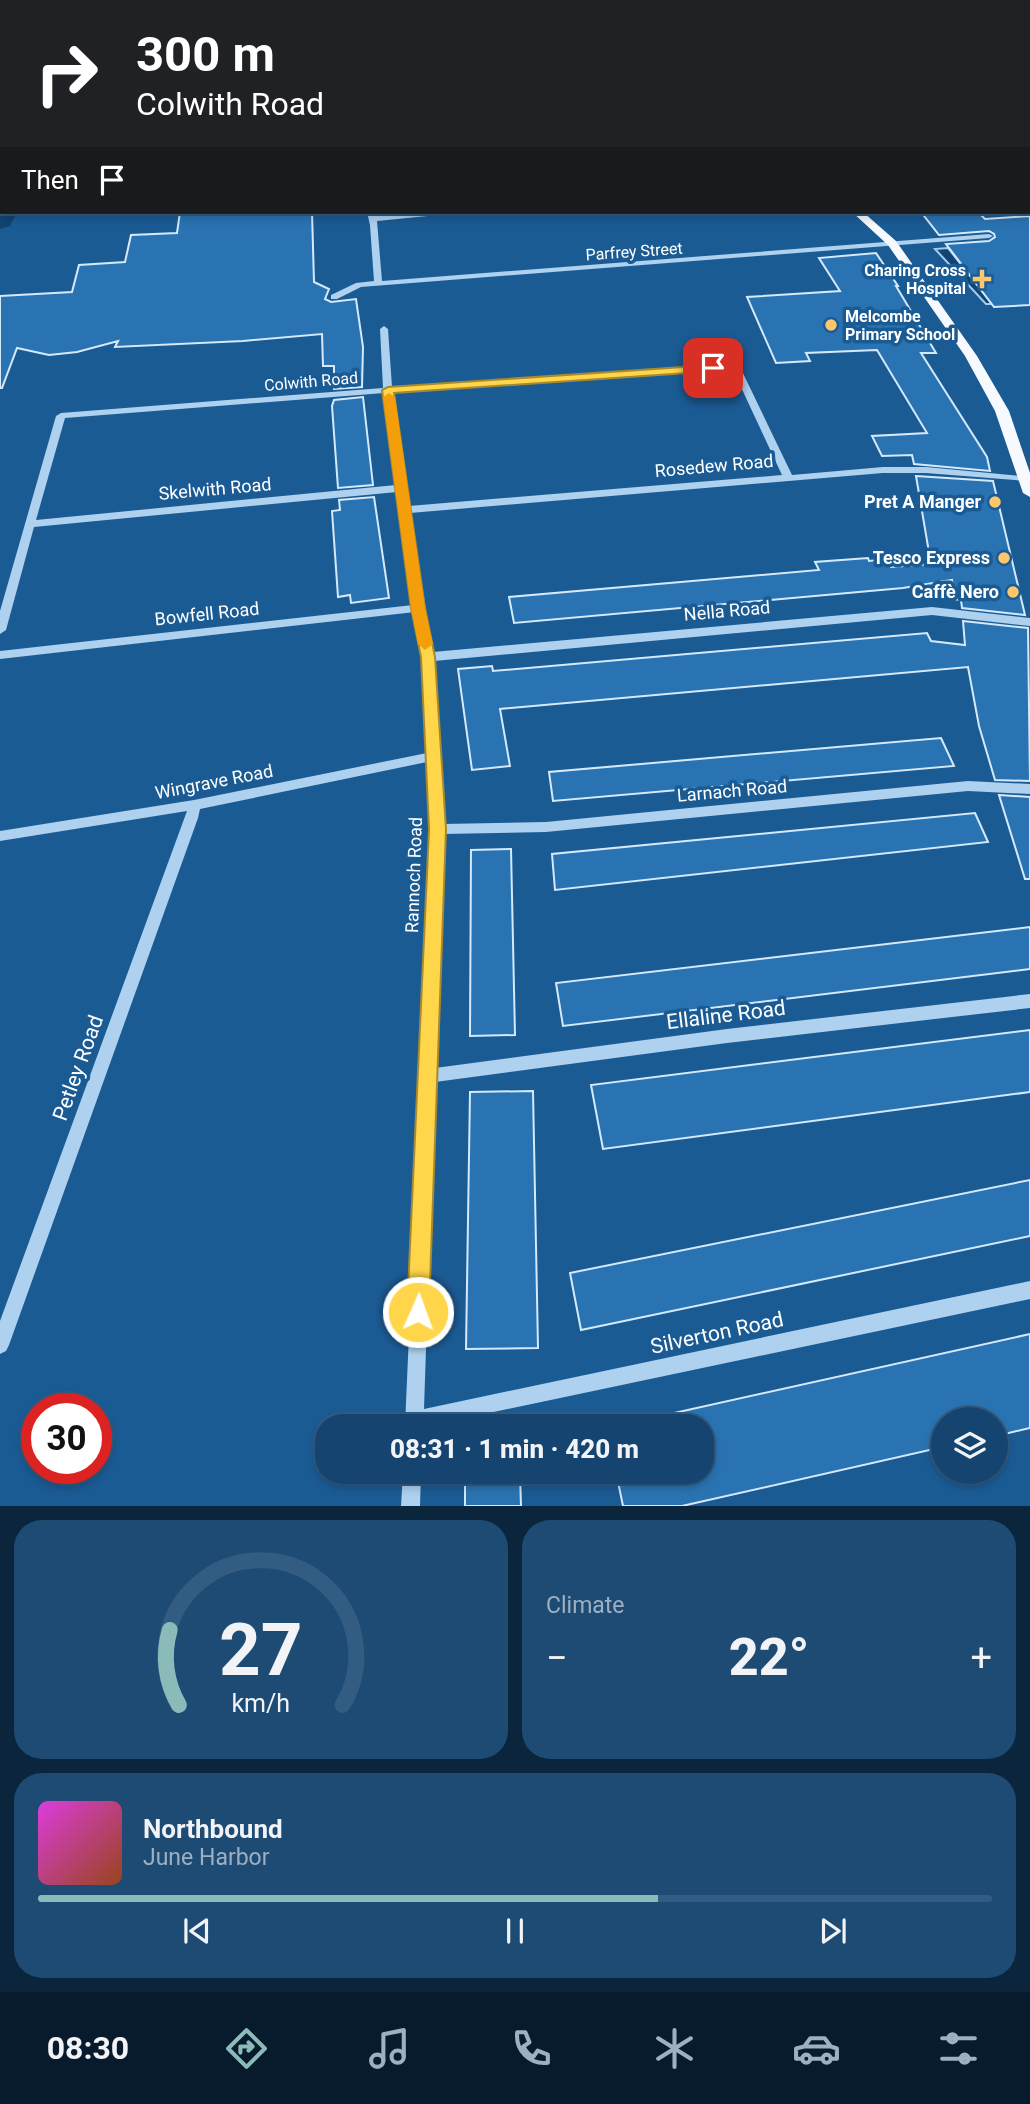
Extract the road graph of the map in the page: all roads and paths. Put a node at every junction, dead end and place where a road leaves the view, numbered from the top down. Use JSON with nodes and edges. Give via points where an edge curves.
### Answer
{"nodes":[{"id":1,"x":397,"y":214,"type":"edge"},
{"id":2,"x":859,"y":214,"type":"edge"},
{"id":3,"x":372,"y":215,"type":"edge"},
{"id":4,"x":989,"y":236,"type":"dead end"},
{"id":5,"x":892,"y":243,"type":"junction"},
{"id":6,"x":378,"y":284,"type":"junction"},
{"id":7,"x":334,"y":297,"type":"dead end"},
{"id":8,"x":384,"y":329,"type":"dead end"},
{"id":9,"x":388,"y":390,"type":"junction"},
{"id":10,"x":788,"y":477,"type":"junction"},
{"id":11,"x":1026,"y":478,"type":"junction"},
{"id":12,"x":402,"y":488,"type":"junction"},
{"id":13,"x":1030,"y":493,"type":"edge"},
{"id":14,"x":405,"y":510,"type":"junction"},
{"id":15,"x":31,"y":524,"type":"junction"},
{"id":16,"x":418,"y":608,"type":"junction"},
{"id":17,"x":1030,"y":622,"type":"edge"},
{"id":18,"x":0,"y":630,"type":"edge"},
{"id":19,"x":0,"y":655,"type":"edge"},
{"id":20,"x":428,"y":657,"type":"junction"},
{"id":21,"x":434,"y":756,"type":"junction"},
{"id":22,"x":1030,"y":789,"type":"edge"},
{"id":23,"x":194,"y":805,"type":"junction"},
{"id":24,"x":437,"y":829,"type":"junction"},
{"id":25,"x":0,"y":836,"type":"edge"},
{"id":26,"x":1030,"y":1001,"type":"edge"},
{"id":27,"x":428,"y":1076,"type":"junction"},
{"id":28,"x":1030,"y":1290,"type":"edge"},
{"id":29,"x":0,"y":1345,"type":"edge"},
{"id":30,"x":414,"y":1414,"type":"edge"},
{"id":31,"x":456,"y":1414,"type":"edge"},
{"id":32,"x":411,"y":1484,"type":"edge"},
{"id":33,"x":410,"y":1506,"type":"edge"}],
"edges":[{"from":1,"to":3,"type":"street"},
{"from":2,"to":5,"type":"main road"},
{"from":3,"to":6,"type":"street"},
{"from":4,"to":5,"type":"street","name":"Parfrey Street"},
{"from":5,"to":6,"type":"street","name":"Parfrey Street"},
{"from":5,"to":11,"type":"main road","via":[[977,367],[1002,411]]},
{"from":6,"to":7,"type":"street","name":"Parfrey Street","via":[[359,285]]},
{"from":8,"to":9,"type":"street","name":"Rannoch Road"},
{"from":9,"to":10,"type":"street","name":"Colwith Road","via":[[736,367]]},
{"from":9,"to":12,"type":"street","name":"Rannoch Road"},
{"from":9,"to":15,"type":"street","name":"Colwith Road","via":[[61,416]]},
{"from":10,"to":11,"type":"street","name":"Rosedew Road","via":[[926,470]]},
{"from":10,"to":14,"type":"street","name":"Rosedew Road"},
{"from":11,"to":13,"type":"main road"},
{"from":12,"to":14,"type":"street","name":"Rannoch Road"},
{"from":12,"to":15,"type":"street","name":"Skelwith Road"},
{"from":14,"to":16,"type":"street","name":"Rannoch Road"},
{"from":15,"to":18,"type":"street"},
{"from":16,"to":19,"type":"street","name":"Bowfell Road"},
{"from":16,"to":20,"type":"street","name":"Rannoch Road"},
{"from":17,"to":20,"type":"street","name":"Nella Road","via":[[932,611]]},
{"from":20,"to":21,"type":"street","name":"Rannoch Road"},
{"from":21,"to":23,"type":"street","name":"Wingrave Road"},
{"from":21,"to":24,"type":"street","name":"Rannoch Road"},
{"from":22,"to":24,"type":"street","name":"Larnach Road","via":[[968,786],[546,827]]},
{"from":23,"to":25,"type":"street","name":"Wingrave Road"},
{"from":23,"to":29,"type":"street","name":"Petley Road"},
{"from":24,"to":27,"type":"street","name":"Rannoch Road"},
{"from":26,"to":27,"type":"street","name":"Ellaline Road"},
{"from":27,"to":30,"type":"street","name":"Rannoch Road"},
{"from":28,"to":31,"type":"street","name":"Silverton Road"},
{"from":32,"to":33,"type":"street"}]}
